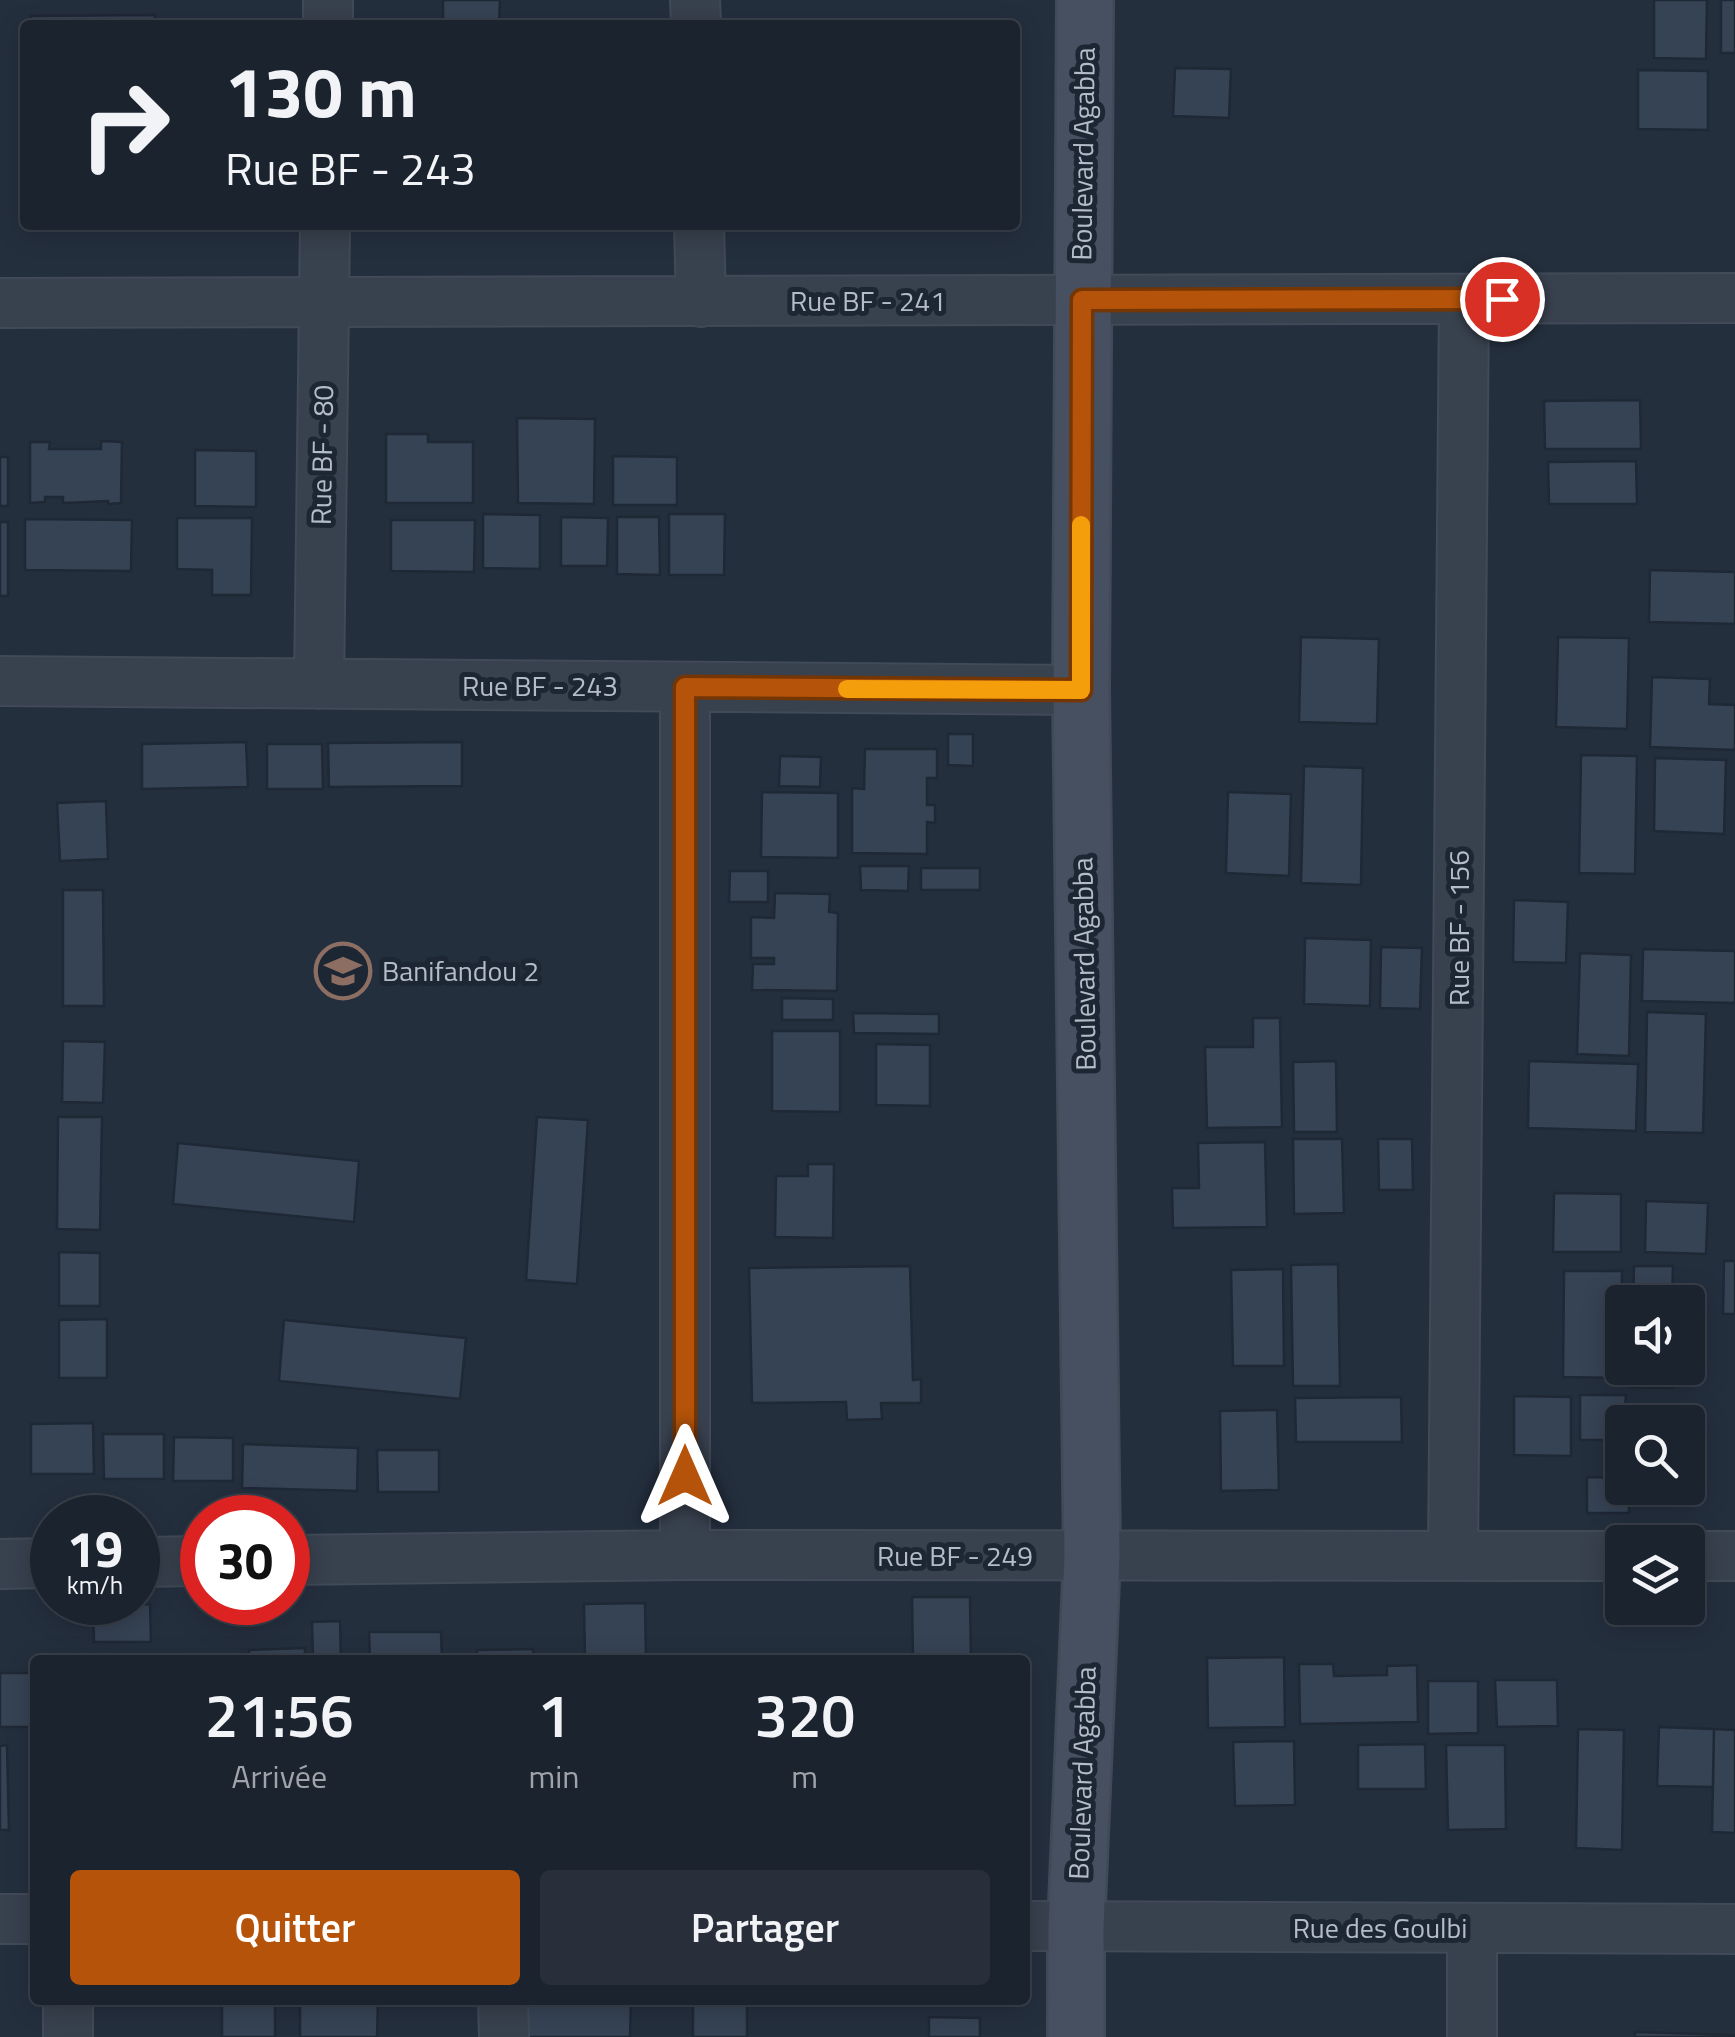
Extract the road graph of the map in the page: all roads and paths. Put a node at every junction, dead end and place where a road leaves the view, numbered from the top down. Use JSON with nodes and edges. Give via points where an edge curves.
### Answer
{"nodes":[{"id":1,"x":1085,"y":0,"type":"edge"},
{"id":2,"x":325,"y":230,"type":"edge"},
{"id":3,"x":699,"y":230,"type":"edge"},
{"id":4,"x":1735,"y":298,"type":"edge"},
{"id":5,"x":1082,"y":300,"type":"junction"},
{"id":6,"x":1464,"y":300,"type":"junction"},
{"id":7,"x":700,"y":302,"type":"junction"},
{"id":8,"x":0,"y":303,"type":"edge"},
{"id":9,"x":324,"y":304,"type":"junction"},
{"id":10,"x":0,"y":681,"type":"edge"},
{"id":11,"x":319,"y":684,"type":"junction"},
{"id":12,"x":685,"y":687,"type":"junction"},
{"id":13,"x":1081,"y":690,"type":"junction"},
{"id":14,"x":685,"y":1555,"type":"junction"},
{"id":15,"x":1092,"y":1556,"type":"junction"},
{"id":16,"x":1454,"y":1556,"type":"junction"},
{"id":17,"x":1605,"y":1556,"type":"edge"},
{"id":18,"x":1705,"y":1556,"type":"edge"},
{"id":19,"x":1735,"y":1556,"type":"edge"},
{"id":20,"x":310,"y":1560,"type":"edge"},
{"id":21,"x":30,"y":1563,"type":"edge"},
{"id":22,"x":0,"y":1564,"type":"edge"},
{"id":23,"x":0,"y":1919,"type":"edge"},
{"id":24,"x":30,"y":1919,"type":"edge"},
{"id":25,"x":1050,"y":1927,"type":"edge"},
{"id":26,"x":1472,"y":1928,"type":"junction"},
{"id":27,"x":1735,"y":1928,"type":"edge"},
{"id":28,"x":68,"y":2005,"type":"edge"},
{"id":29,"x":504,"y":2005,"type":"edge"},
{"id":30,"x":68,"y":2037,"type":"edge"},
{"id":31,"x":504,"y":2037,"type":"edge"},
{"id":32,"x":1076,"y":2037,"type":"edge"},
{"id":33,"x":1472,"y":2037,"type":"edge"}],
"edges":[{"from":1,"to":5,"type":"main road","name":"Boulevard Agabba"},
{"from":2,"to":9,"type":"street","name":"Rue BF - 80"},
{"from":3,"to":7,"type":"street"},
{"from":4,"to":6,"type":"street","name":"Rue BF - 241"},
{"from":5,"to":6,"type":"street","name":"Rue BF - 241"},
{"from":5,"to":7,"type":"street","name":"Rue BF - 241"},
{"from":5,"to":13,"type":"main road","name":"Boulevard Agabba"},
{"from":6,"to":16,"type":"street","name":"Rue BF - 156"},
{"from":7,"to":9,"type":"street","name":"Rue BF - 241"},
{"from":8,"to":9,"type":"street","name":"Rue BF - 241"},
{"from":9,"to":11,"type":"street","name":"Rue BF - 80"},
{"from":10,"to":11,"type":"street","name":"Rue BF - 243"},
{"from":11,"to":12,"type":"street","name":"Rue BF - 243"},
{"from":12,"to":13,"type":"street","name":"Rue BF - 243"},
{"from":12,"to":14,"type":"street"},
{"from":13,"to":15,"type":"main road","name":"Boulevard Agabba"},
{"from":14,"to":15,"type":"street","name":"Rue BF - 249"},
{"from":14,"to":20,"type":"street","name":"Rue BF - 249"},
{"from":15,"to":16,"type":"street","name":"Rue BF - 249"},
{"from":15,"to":25,"type":"main road","name":"Boulevard Agabba"},
{"from":16,"to":17,"type":"street","name":"Rue BF - 249"},
{"from":18,"to":19,"type":"street"},
{"from":21,"to":22,"type":"street"},
{"from":23,"to":24,"type":"street"},
{"from":25,"to":26,"type":"street","name":"Rue des Goulbi"},
{"from":25,"to":32,"type":"main road","name":"Boulevard Agabba"},
{"from":26,"to":27,"type":"street","name":"Rue des Goulbi"},
{"from":26,"to":33,"type":"street"},
{"from":28,"to":30,"type":"street"},
{"from":29,"to":31,"type":"street"}]}
